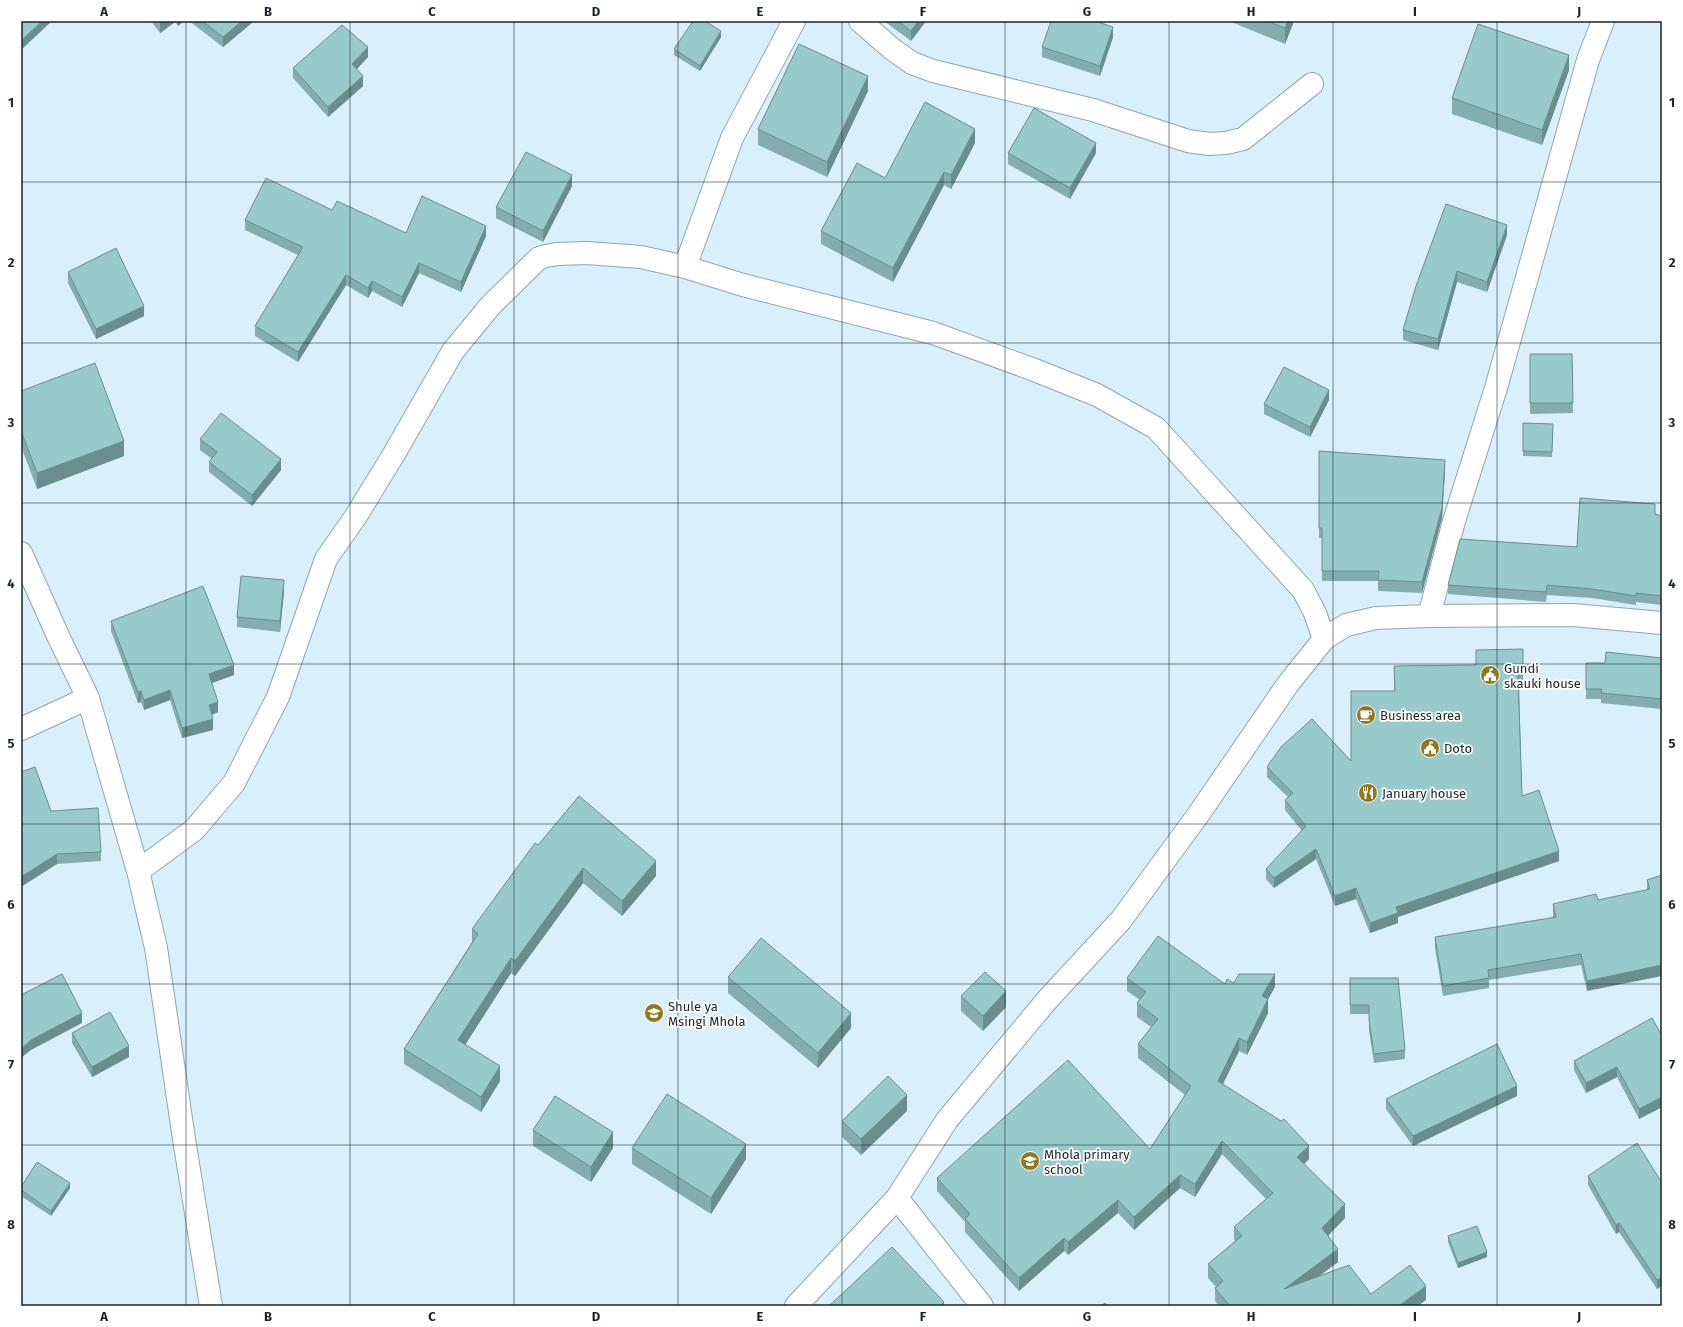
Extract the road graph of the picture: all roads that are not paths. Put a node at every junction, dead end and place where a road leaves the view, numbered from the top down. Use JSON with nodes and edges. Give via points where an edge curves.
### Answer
{"nodes":[{"id":1,"x":794,"y":21,"type":"edge"},
{"id":2,"x":860,"y":21,"type":"edge"},
{"id":3,"x":1603,"y":21,"type":"edge"},
{"id":4,"x":1312,"y":84,"type":"dead end"},
{"id":5,"x":685,"y":267,"type":"junction"},
{"id":6,"x":21,"y":553,"type":"edge"},
{"id":7,"x":1429,"y":616,"type":"junction"},
{"id":8,"x":1662,"y":623,"type":"edge"},
{"id":9,"x":1324,"y":639,"type":"junction"},
{"id":10,"x":88,"y":698,"type":"junction"},
{"id":11,"x":21,"y":729,"type":"edge"},
{"id":12,"x":138,"y":871,"type":"junction"},
{"id":13,"x":897,"y":1198,"type":"junction"},
{"id":14,"x":211,"y":1306,"type":"edge"},
{"id":15,"x":796,"y":1306,"type":"edge"},
{"id":16,"x":982,"y":1306,"type":"edge"}],
"edges":[{"from":1,"to":5,"type":"street","via":[[732,138]]},
{"from":2,"to":4,"type":"street","via":[[912,63],[933,71],[1094,110],[1188,141],[1209,144],[1243,139]]},
{"from":3,"to":7,"type":"street","via":[[1588,60],[1496,388],[1448,542]]},
{"from":5,"to":9,"type":"street","via":[[743,285],[933,333],[1097,395],[1156,428],[1303,590]]},
{"from":5,"to":12,"type":"street","via":[[641,257],[587,253],[557,254],[539,258],[491,305],[453,351],[394,454],[326,559],[278,697],[234,783],[194,830]]},
{"from":6,"to":10,"type":"street"},
{"from":7,"to":8,"type":"street","via":[[1573,615]]},
{"from":7,"to":9,"type":"street","via":[[1376,618],[1346,625]]},
{"from":9,"to":13,"type":"street","via":[[1288,684],[1198,815],[1121,920],[1048,999],[947,1120]]},
{"from":10,"to":11,"type":"street"},
{"from":10,"to":12,"type":"street"},
{"from":12,"to":14,"type":"street","via":[[156,948]]},
{"from":13,"to":15,"type":"street"},
{"from":13,"to":16,"type":"street"}]}
